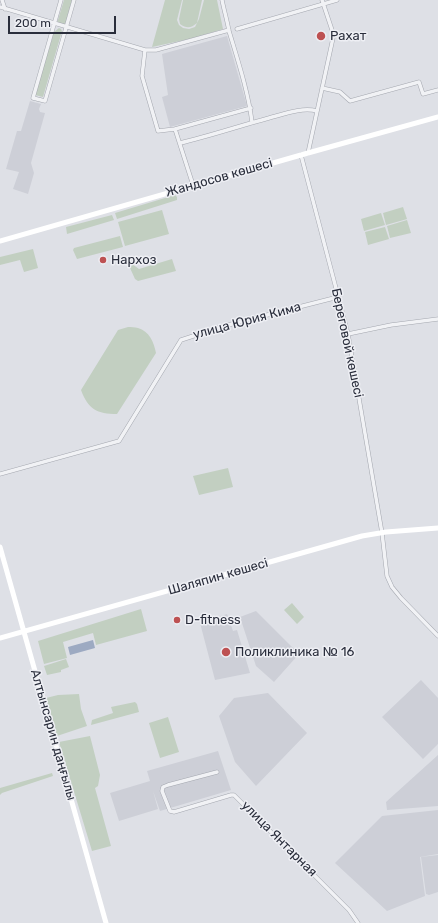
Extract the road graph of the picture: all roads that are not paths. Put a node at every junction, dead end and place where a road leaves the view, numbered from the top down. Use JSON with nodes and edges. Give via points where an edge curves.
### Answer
{"nodes":[{"id":1,"x":2,"y":0,"type":"edge"},
{"id":2,"x":61,"y":0,"type":"edge"},
{"id":3,"x":74,"y":0,"type":"edge"},
{"id":4,"x":222,"y":0,"type":"edge"},
{"id":5,"x":337,"y":0,"type":"edge"},
{"id":6,"x":323,"y":2,"type":"edge"},
{"id":7,"x":0,"y":7,"type":"edge"},
{"id":8,"x":5,"y":9,"type":"junction"},
{"id":9,"x":54,"y":23,"type":"junction"},
{"id":10,"x":66,"y":27,"type":"junction"},
{"id":11,"x":237,"y":29,"type":"dead end"},
{"id":12,"x":229,"y":30,"type":"junction"},
{"id":13,"x":145,"y":50,"type":"junction"},
{"id":14,"x":322,"y":88,"type":"junction"},
{"id":15,"x":438,"y":90,"type":"edge"},
{"id":16,"x":251,"y":108,"type":"junction"},
{"id":17,"x":317,"y":111,"type":"junction"},
{"id":18,"x":438,"y":117,"type":"edge"},
{"id":19,"x":252,"y":122,"type":"junction"},
{"id":20,"x":175,"y":129,"type":"junction"},
{"id":21,"x":180,"y":143,"type":"junction"},
{"id":22,"x":308,"y":153,"type":"junction"},
{"id":23,"x":301,"y":155,"type":"junction"},
{"id":24,"x":193,"y":186,"type":"junction"},
{"id":25,"x":0,"y":241,"type":"edge"},
{"id":26,"x":338,"y":297,"type":"junction"},
{"id":27,"x":438,"y":319,"type":"edge"},
{"id":28,"x":348,"y":334,"type":"junction"},
{"id":29,"x":0,"y":474,"type":"edge"},
{"id":30,"x":438,"y":528,"type":"edge"},
{"id":31,"x":382,"y":533,"type":"junction"},
{"id":32,"x":0,"y":547,"type":"edge"},
{"id":33,"x":24,"y":632,"type":"junction"},
{"id":34,"x":438,"y":636,"type":"edge"},
{"id":35,"x":0,"y":638,"type":"edge"},
{"id":36,"x":217,"y":772,"type":"dead end"},
{"id":37,"x":106,"y":923,"type":"edge"},
{"id":38,"x":358,"y":923,"type":"edge"}],
"edges":[{"from":1,"to":8,"type":"street"},
{"from":2,"to":9,"type":"street"},
{"from":3,"to":10,"type":"street"},
{"from":4,"to":12,"type":"street"},
{"from":5,"to":6,"type":"street"},
{"from":6,"to":11,"type":"street"},
{"from":6,"to":14,"type":"street","via":[[333,35]]},
{"from":7,"to":8,"type":"street"},
{"from":8,"to":9,"type":"street"},
{"from":9,"to":10,"type":"street"},
{"from":9,"to":10,"type":"street","via":[[33,98],[45,101]]},
{"from":10,"to":13,"type":"street"},
{"from":12,"to":13,"type":"street","via":[[156,50]]},
{"from":12,"to":16,"type":"street"},
{"from":13,"to":20,"type":"street","via":[[142,76],[158,131]]},
{"from":14,"to":15,"type":"street","via":[[340,92],[350,101],[419,82],[423,94]]},
{"from":14,"to":17,"type":"street"},
{"from":16,"to":19,"type":"street"},
{"from":16,"to":20,"type":"street"},
{"from":17,"to":19,"type":"street","via":[[292,112]]},
{"from":17,"to":22,"type":"street"},
{"from":18,"to":22,"type":"main road","name":"Жандосов көшесі"},
{"from":19,"to":21,"type":"street"},
{"from":20,"to":21,"type":"street"},
{"from":21,"to":24,"type":"street"},
{"from":22,"to":23,"type":"main road","name":"Жандосов көшесі"},
{"from":23,"to":24,"type":"main road","name":"Жандосов көшесі"},
{"from":23,"to":26,"type":"street","name":"Береговой көшесі"},
{"from":24,"to":25,"type":"main road","name":"Жандосов көшесі"},
{"from":26,"to":28,"type":"street","name":"Береговой көшесі"},
{"from":26,"to":29,"type":"street","name":"улица Юрия Кима","via":[[224,326],[181,340],[119,441]]},
{"from":27,"to":28,"type":"street"},
{"from":28,"to":31,"type":"street","name":"Береговой көшесі"},
{"from":30,"to":31,"type":"main road","name":"Шаляпин көшесі"},
{"from":31,"to":33,"type":"main road","name":"Шаляпин көшесі","via":[[362,536]]},
{"from":31,"to":34,"type":"street","name":"Береговой көшесі","via":[[387,576],[392,587]]},
{"from":32,"to":33,"type":"main road","name":"Алтынсарин даңғылы"},
{"from":33,"to":35,"type":"main road","name":"Шаляпин көшесі"},
{"from":33,"to":37,"type":"main road","name":"Алтынсарин даңғылы"},
{"from":36,"to":38,"type":"street","name":"улица Янтарная","via":[[163,787],[162,791],[170,811],[234,795],[349,910]]}]}
